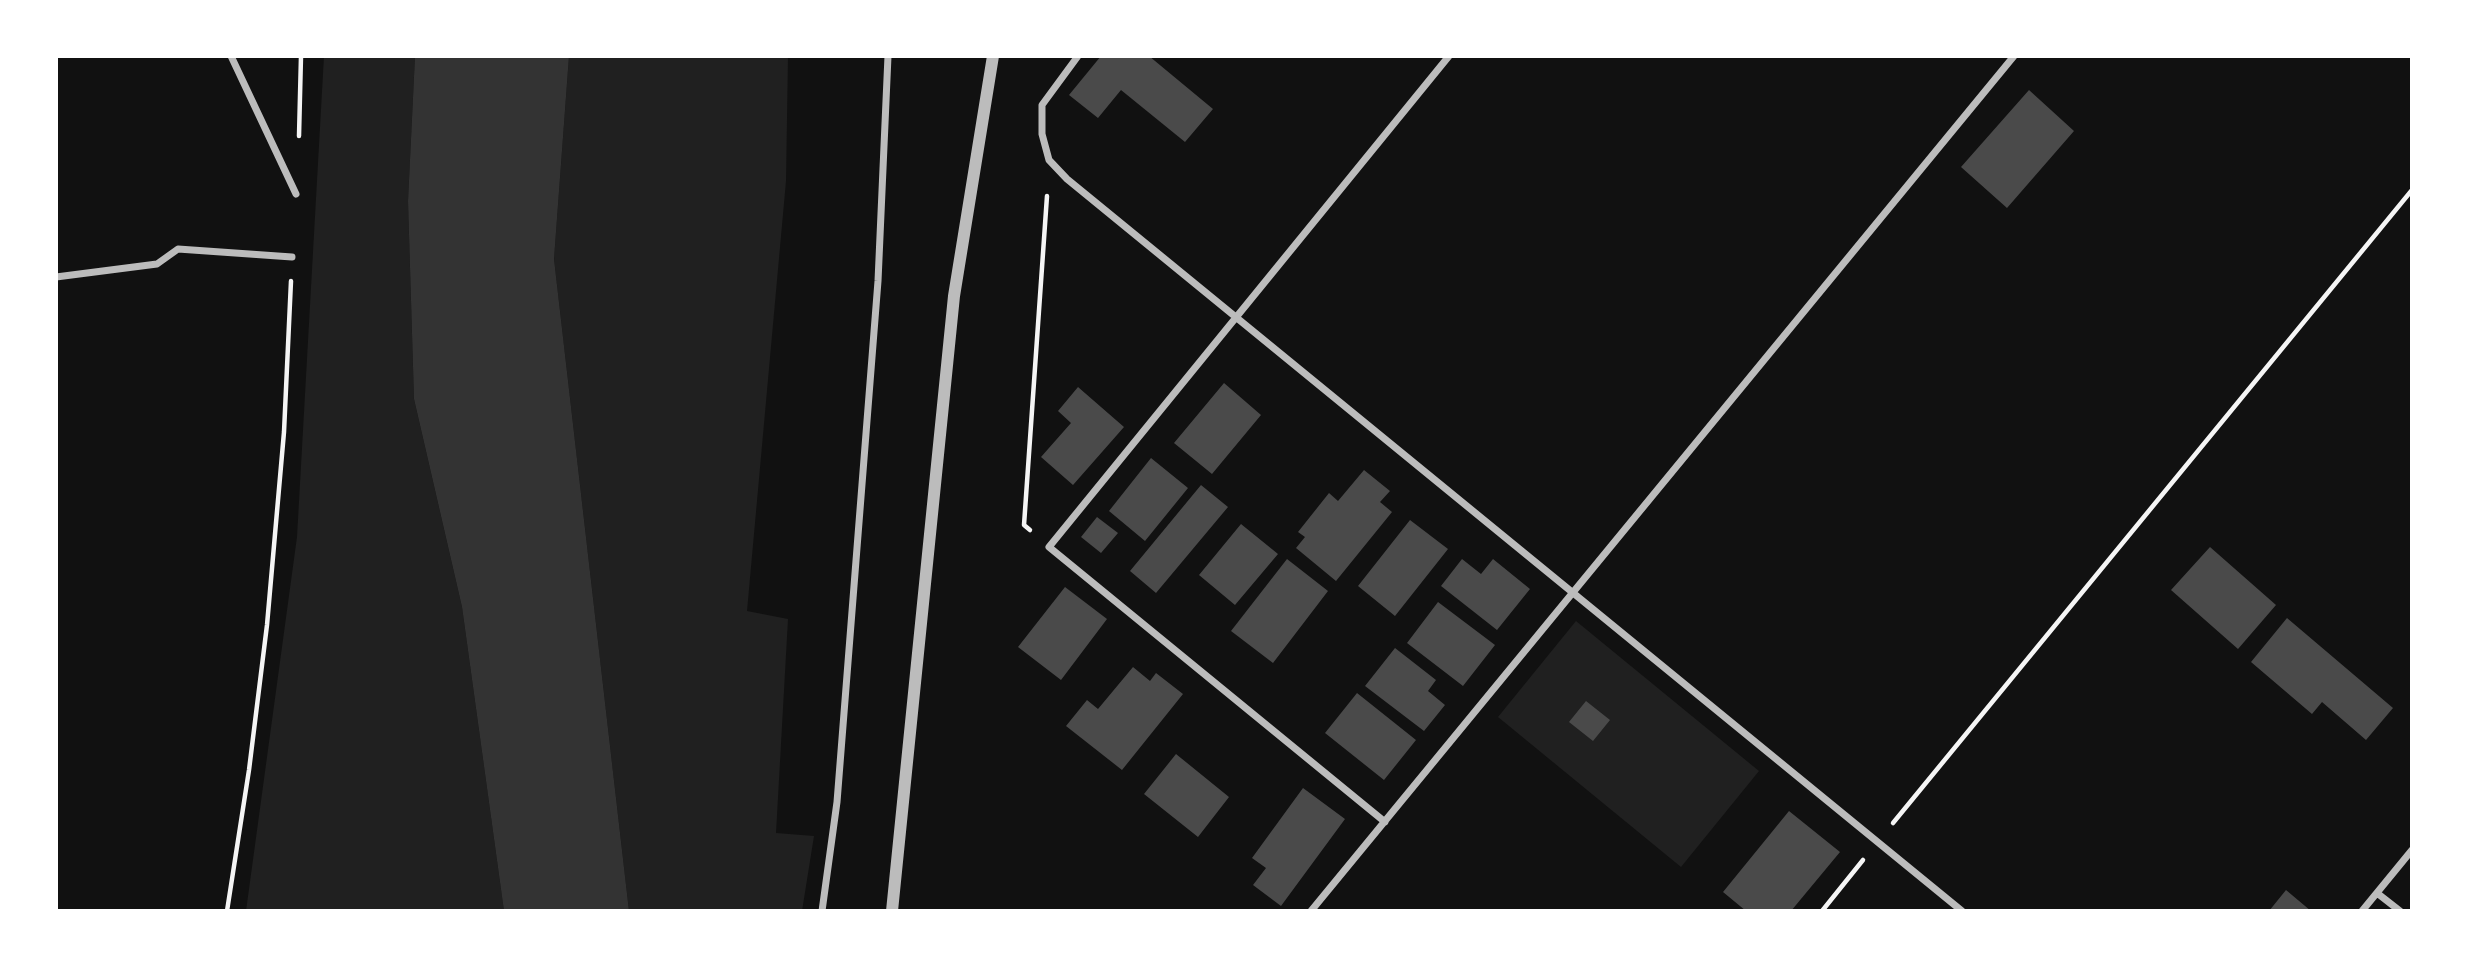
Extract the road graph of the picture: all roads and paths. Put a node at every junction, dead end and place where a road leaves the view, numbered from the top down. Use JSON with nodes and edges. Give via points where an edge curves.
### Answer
{"nodes":[{"id":1,"x":231,"y":56,"type":"edge"},
{"id":2,"x":301,"y":56,"type":"edge"},
{"id":3,"x":888,"y":56,"type":"edge"},
{"id":4,"x":992,"y":56,"type":"edge"},
{"id":5,"x":1078,"y":56,"type":"edge"},
{"id":6,"x":1450,"y":56,"type":"edge"},
{"id":7,"x":2014,"y":56,"type":"edge"},
{"id":8,"x":299,"y":141,"type":"dead end"},
{"id":9,"x":1049,"y":160,"type":"junction"},
{"id":10,"x":2412,"y":190,"type":"edge"},
{"id":11,"x":296,"y":194,"type":"dead end"},
{"id":12,"x":292,"y":257,"type":"joint"},
{"id":13,"x":56,"y":277,"type":"edge"},
{"id":14,"x":1235,"y":319,"type":"junction"},
{"id":15,"x":1049,"y":547,"type":"junction"},
{"id":16,"x":1576,"y":592,"type":"junction"},
{"id":17,"x":1385,"y":822,"type":"junction"},
{"id":18,"x":1878,"y":842,"type":"junction"},
{"id":19,"x":2412,"y":850,"type":"edge"},
{"id":20,"x":2376,"y":893,"type":"junction"},
{"id":21,"x":227,"y":911,"type":"edge"},
{"id":22,"x":822,"y":911,"type":"edge"},
{"id":23,"x":892,"y":911,"type":"edge"},
{"id":24,"x":1311,"y":911,"type":"edge"},
{"id":25,"x":1822,"y":911,"type":"edge"},
{"id":26,"x":1962,"y":911,"type":"edge"},
{"id":27,"x":2362,"y":911,"type":"edge"},
{"id":28,"x":2399,"y":911,"type":"edge"}],
"edges":[{"from":1,"to":11,"type":"street"},
{"from":2,"to":8,"type":"path"},
{"from":3,"to":22,"type":"street","via":[[877,295],[837,802]]},
{"from":4,"to":23,"type":"street","via":[[954,296]]},
{"from":5,"to":9,"type":"street","via":[[1042,105],[1042,134]]},
{"from":6,"to":14,"type":"street"},
{"from":7,"to":16,"type":"street"},
{"from":9,"to":14,"type":"street"},
{"from":9,"to":15,"type":"path","via":[[1024,525]]},
{"from":10,"to":18,"type":"path"},
{"from":12,"to":13,"type":"street","via":[[178,249],[157,264]]},
{"from":12,"to":21,"type":"path","via":[[284,432],[267,625]]},
{"from":14,"to":15,"type":"street"},
{"from":14,"to":16,"type":"street"},
{"from":15,"to":17,"type":"street"},
{"from":16,"to":17,"type":"street"},
{"from":16,"to":18,"type":"street"},
{"from":17,"to":24,"type":"street"},
{"from":18,"to":25,"type":"path"},
{"from":18,"to":26,"type":"street"},
{"from":19,"to":20,"type":"street"},
{"from":20,"to":27,"type":"street"},
{"from":20,"to":28,"type":"street"}]}
